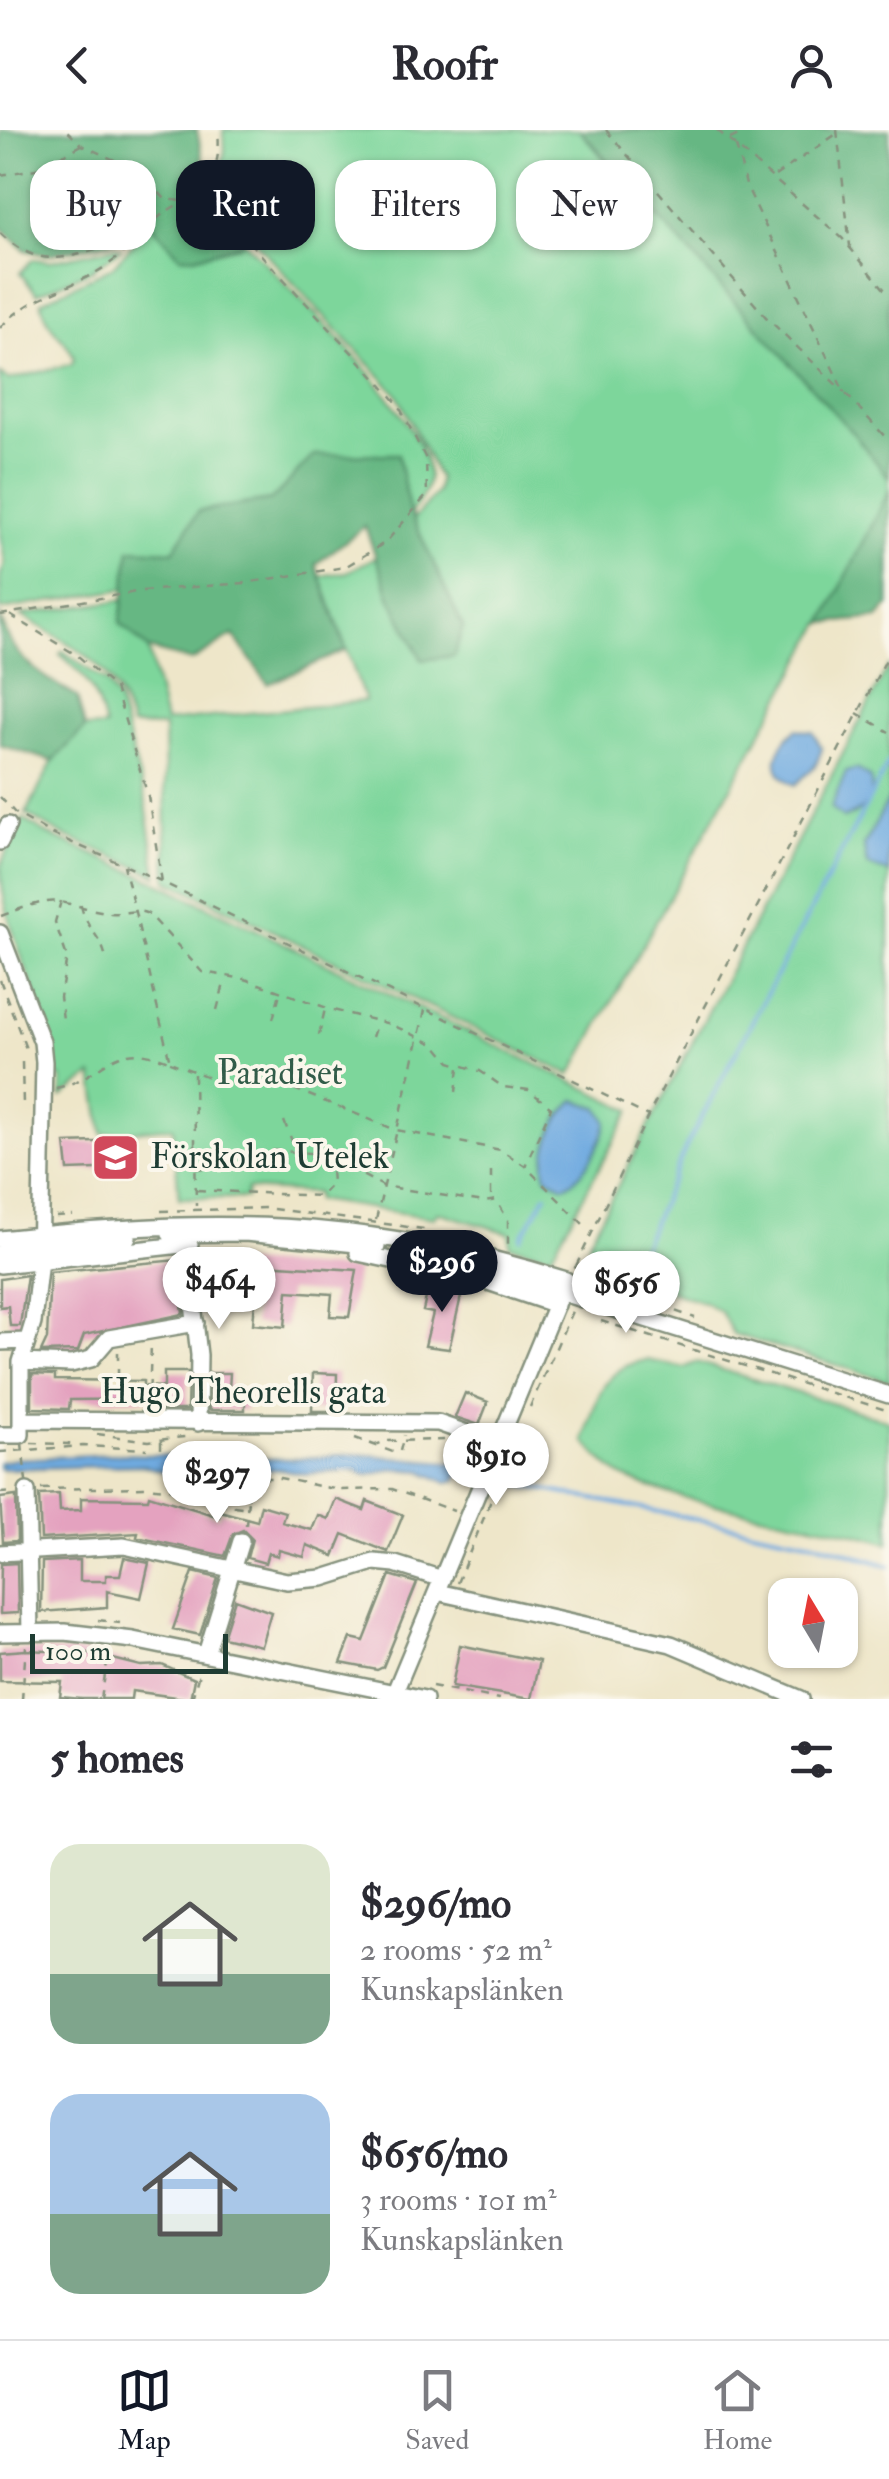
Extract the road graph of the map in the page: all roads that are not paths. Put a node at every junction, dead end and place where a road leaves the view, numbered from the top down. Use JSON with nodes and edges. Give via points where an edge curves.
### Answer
{"nodes":[{"id":1,"x":8,"y":825,"type":"dead end"},
{"id":2,"x":0,"y":842,"type":"edge"},
{"id":3,"x":0,"y":933,"type":"edge"},
{"id":4,"x":0,"y":1239,"type":"edge"},
{"id":5,"x":186,"y":1244,"type":"junction"},
{"id":6,"x":40,"y":1247,"type":"junction"},
{"id":7,"x":0,"y":1254,"type":"edge"},
{"id":8,"x":0,"y":1265,"type":"edge"},
{"id":9,"x":559,"y":1299,"type":"junction"},
{"id":10,"x":196,"y":1324,"type":"junction"},
{"id":11,"x":27,"y":1341,"type":"junction"},
{"id":12,"x":0,"y":1342,"type":"edge"},
{"id":13,"x":21,"y":1362,"type":"junction"},
{"id":14,"x":889,"y":1395,"type":"edge"},
{"id":15,"x":198,"y":1429,"type":"junction"},
{"id":16,"x":21,"y":1433,"type":"junction"},
{"id":17,"x":0,"y":1435,"type":"edge"},
{"id":18,"x":498,"y":1444,"type":"junction"},
{"id":19,"x":27,"y":1491,"type":"road end"},
{"id":20,"x":241,"y":1542,"type":"road end"},
{"id":21,"x":31,"y":1552,"type":"junction"},
{"id":22,"x":0,"y":1553,"type":"edge"},
{"id":23,"x":231,"y":1569,"type":"junction"},
{"id":24,"x":440,"y":1586,"type":"junction"},
{"id":25,"x":0,"y":1633,"type":"edge"},
{"id":26,"x":28,"y":1638,"type":"junction"},
{"id":27,"x":204,"y":1661,"type":"junction"},
{"id":28,"x":394,"y":1696,"type":"edge"},
{"id":29,"x":425,"y":1699,"type":"edge"},
{"id":30,"x":800,"y":1699,"type":"edge"}],
"edges":[{"from":1,"to":2,"type":"street"},
{"from":3,"to":6,"type":"street","via":[[42,1042]]},
{"from":4,"to":6,"type":"street"},
{"from":5,"to":6,"type":"street"},
{"from":5,"to":9,"type":"street","via":[[304,1246],[383,1257]]},
{"from":5,"to":10,"type":"street"},
{"from":6,"to":7,"type":"street"},
{"from":6,"to":8,"type":"street"},
{"from":6,"to":9,"type":"street","via":[[169,1234],[293,1236],[434,1256]]},
{"from":6,"to":11,"type":"street"},
{"from":9,"to":14,"type":"street"},
{"from":9,"to":18,"type":"street"},
{"from":10,"to":13,"type":"street","via":[[109,1338],[92,1358],[71,1364]]},
{"from":10,"to":15,"type":"street"},
{"from":11,"to":12,"type":"street"},
{"from":11,"to":13,"type":"street"},
{"from":13,"to":16,"type":"street"},
{"from":15,"to":16,"type":"street","name":"Hugo Theorells gata","via":[[118,1422]]},
{"from":15,"to":18,"type":"street","name":"Hugo Theorells gata","via":[[438,1423]]},
{"from":16,"to":17,"type":"street","name":"Hugo Theorells gata"},
{"from":18,"to":24,"type":"street"},
{"from":19,"to":21,"type":"street"},
{"from":20,"to":23,"type":"street"},
{"from":21,"to":22,"type":"street"},
{"from":21,"to":23,"type":"street","via":[[124,1546]]},
{"from":21,"to":26,"type":"street"},
{"from":23,"to":24,"type":"street","via":[[287,1581],[374,1562],[396,1564]]},
{"from":23,"to":27,"type":"street"},
{"from":24,"to":28,"type":"street"},
{"from":24,"to":30,"type":"street","via":[[671,1644]]},
{"from":25,"to":26,"type":"street"},
{"from":26,"to":27,"type":"street","via":[[100,1634]]},
{"from":27,"to":28,"type":"street"},
{"from":28,"to":29,"type":"street"}]}
